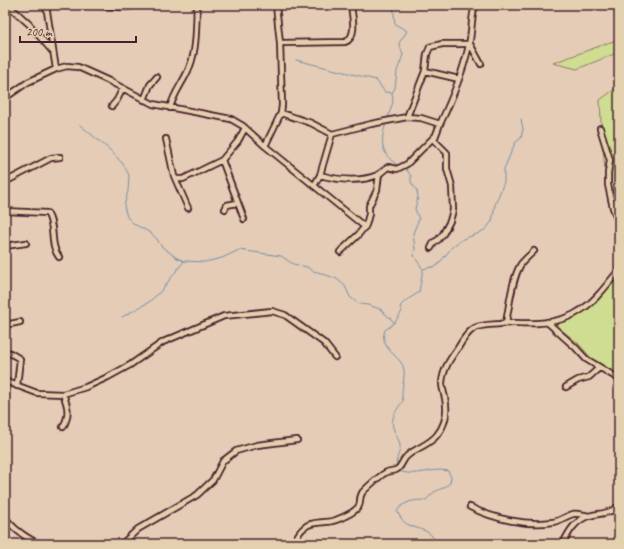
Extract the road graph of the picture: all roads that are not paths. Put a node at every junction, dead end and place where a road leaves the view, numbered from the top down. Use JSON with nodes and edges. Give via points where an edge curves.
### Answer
{"nodes":[{"id":1,"x":8,"y":5,"type":"edge"},
{"id":2,"x":46,"y":5,"type":"edge"},
{"id":3,"x":100,"y":5,"type":"edge"},
{"id":4,"x":146,"y":5,"type":"edge"},
{"id":5,"x":197,"y":5,"type":"edge"},
{"id":6,"x":276,"y":5,"type":"edge"},
{"id":7,"x":351,"y":5,"type":"edge"},
{"id":8,"x":476,"y":5,"type":"edge"},
{"id":9,"x":114,"y":6,"type":"edge"},
{"id":10,"x":280,"y":43,"type":"junction"},
{"id":11,"x":470,"y":44,"type":"junction"},
{"id":12,"x":53,"y":52,"type":"junction"},
{"id":13,"x":481,"y":64,"type":"dead end"},
{"id":14,"x":56,"y":69,"type":"junction"},
{"id":15,"x":425,"y":71,"type":"junction"},
{"id":16,"x":157,"y":77,"type":"dead end"},
{"id":17,"x":459,"y":79,"type":"junction"},
{"id":18,"x":123,"y":88,"type":"junction"},
{"id":19,"x":5,"y":98,"type":"edge"},
{"id":20,"x":144,"y":100,"type":"junction"},
{"id":21,"x":112,"y":106,"type":"dead end"},
{"id":22,"x":170,"y":108,"type":"junction"},
{"id":23,"x":281,"y":113,"type":"junction"},
{"id":24,"x":407,"y":117,"type":"junction"},
{"id":25,"x":440,"y":124,"type":"junction"},
{"id":26,"x":245,"y":128,"type":"junction"},
{"id":27,"x":600,"y":128,"type":"dead end"},
{"id":28,"x":332,"y":134,"type":"junction"},
{"id":29,"x":435,"y":135,"type":"junction"},
{"id":30,"x":166,"y":138,"type":"dead end"},
{"id":31,"x":265,"y":146,"type":"junction"},
{"id":32,"x":60,"y":157,"type":"dead end"},
{"id":33,"x":222,"y":160,"type":"junction"},
{"id":34,"x":379,"y":174,"type":"junction"},
{"id":35,"x":320,"y":175,"type":"junction"},
{"id":36,"x":177,"y":179,"type":"junction"},
{"id":37,"x":5,"y":182,"type":"edge"},
{"id":38,"x":314,"y":186,"type":"junction"},
{"id":39,"x":238,"y":203,"type":"junction"},
{"id":40,"x":188,"y":208,"type":"dead end"},
{"id":41,"x":225,"y":209,"type":"dead end"},
{"id":42,"x":5,"y":211,"type":"edge"},
{"id":43,"x":244,"y":219,"type":"dead end"},
{"id":44,"x":619,"y":224,"type":"edge"},
{"id":45,"x":365,"y":227,"type":"junction"},
{"id":46,"x":26,"y":243,"type":"dead end"},
{"id":47,"x":5,"y":246,"type":"edge"},
{"id":48,"x":431,"y":248,"type":"dead end"},
{"id":49,"x":534,"y":251,"type":"dead end"},
{"id":50,"x":340,"y":252,"type":"dead end"},
{"id":51,"x":59,"y":257,"type":"dead end"},
{"id":52,"x":619,"y":270,"type":"edge"},
{"id":53,"x":20,"y":322,"type":"dead end"},
{"id":54,"x":547,"y":322,"type":"junction"},
{"id":55,"x":506,"y":323,"type":"junction"},
{"id":56,"x":5,"y":325,"type":"edge"},
{"id":57,"x":5,"y":352,"type":"edge"},
{"id":58,"x":335,"y":357,"type":"dead end"},
{"id":59,"x":599,"y":368,"type":"junction"},
{"id":60,"x":619,"y":379,"type":"edge"},
{"id":61,"x":5,"y":381,"type":"edge"},
{"id":62,"x":17,"y":386,"type":"junction"},
{"id":63,"x":566,"y":387,"type":"dead end"},
{"id":64,"x":63,"y":394,"type":"junction"},
{"id":65,"x":64,"y":426,"type":"dead end"},
{"id":66,"x":297,"y":440,"type":"dead end"},
{"id":67,"x":619,"y":506,"type":"edge"},
{"id":68,"x":470,"y":508,"type":"dead end"},
{"id":69,"x":589,"y":516,"type":"junction"},
{"id":70,"x":5,"y":517,"type":"edge"},
{"id":71,"x":39,"y":544,"type":"edge"},
{"id":72,"x":122,"y":544,"type":"edge"},
{"id":73,"x":293,"y":544,"type":"edge"},
{"id":74,"x":563,"y":544,"type":"edge"}],
"edges":[{"from":1,"to":12,"type":"street"},
{"from":2,"to":12,"type":"street"},
{"from":3,"to":9,"type":"street"},
{"from":4,"to":9,"type":"street"},
{"from":5,"to":22,"type":"street","via":[[192,62],[184,81],[173,97]]},
{"from":6,"to":10,"type":"street"},
{"from":7,"to":10,"type":"street","via":[[353,32],[349,41]]},
{"from":8,"to":11,"type":"street"},
{"from":10,"to":23,"type":"street"},
{"from":11,"to":13,"type":"street"},
{"from":11,"to":15,"type":"street","via":[[442,44],[430,47]]},
{"from":11,"to":17,"type":"street"},
{"from":12,"to":14,"type":"street"},
{"from":14,"to":18,"type":"street","via":[[78,67]]},
{"from":14,"to":19,"type":"street","via":[[28,82]]},
{"from":15,"to":17,"type":"street"},
{"from":15,"to":24,"type":"street"},
{"from":16,"to":20,"type":"street"},
{"from":17,"to":25,"type":"street"},
{"from":18,"to":20,"type":"street"},
{"from":18,"to":21,"type":"street"},
{"from":20,"to":22,"type":"street"},
{"from":22,"to":26,"type":"street","via":[[231,119]]},
{"from":23,"to":28,"type":"street"},
{"from":23,"to":31,"type":"street"},
{"from":24,"to":25,"type":"street"},
{"from":24,"to":28,"type":"street"},
{"from":25,"to":29,"type":"street"},
{"from":26,"to":31,"type":"street"},
{"from":26,"to":33,"type":"street"},
{"from":27,"to":44,"type":"street","via":[[610,160],[608,185]]},
{"from":28,"to":35,"type":"street"},
{"from":29,"to":34,"type":"street","via":[[407,164],[397,169],[388,167]]},
{"from":29,"to":48,"type":"street","via":[[435,142],[447,153],[446,169],[452,186],[453,210],[443,234]]},
{"from":30,"to":36,"type":"street","via":[[174,176]]},
{"from":31,"to":38,"type":"street"},
{"from":32,"to":37,"type":"street","via":[[51,158]]},
{"from":33,"to":36,"type":"street"},
{"from":33,"to":39,"type":"street"},
{"from":34,"to":35,"type":"street","via":[[347,180]]},
{"from":34,"to":45,"type":"street"},
{"from":35,"to":38,"type":"street"},
{"from":36,"to":40,"type":"street"},
{"from":38,"to":45,"type":"street"},
{"from":39,"to":41,"type":"street","via":[[228,205]]},
{"from":39,"to":43,"type":"street"},
{"from":42,"to":51,"type":"street","via":[[47,213]]},
{"from":45,"to":50,"type":"street"},
{"from":46,"to":47,"type":"street"},
{"from":49,"to":55,"type":"street","via":[[518,272],[510,296]]},
{"from":52,"to":54,"type":"street","via":[[581,311],[564,319]]},
{"from":53,"to":56,"type":"street"},
{"from":54,"to":55,"type":"street"},
{"from":54,"to":59,"type":"street","via":[[586,360]]},
{"from":55,"to":73,"type":"street","via":[[476,328],[446,364],[442,383],[446,418],[437,435],[405,457],[400,467],[383,474],[364,492],[356,509],[339,519],[304,527]]},
{"from":57,"to":62,"type":"street","via":[[20,359]]},
{"from":58,"to":64,"type":"street","via":[[320,340],[278,312],[228,315],[163,342],[130,366],[108,377]]},
{"from":59,"to":60,"type":"street"},
{"from":59,"to":63,"type":"street","via":[[589,377]]},
{"from":61,"to":62,"type":"street"},
{"from":62,"to":64,"type":"street","via":[[37,393]]},
{"from":64,"to":65,"type":"street","via":[[68,415]]},
{"from":66,"to":72,"type":"street","via":[[257,445],[236,451],[223,461],[213,480],[196,495],[138,529]]},
{"from":67,"to":69,"type":"street","via":[[612,511]]},
{"from":68,"to":69,"type":"street","via":[[489,516],[533,523],[553,522],[574,514]]},
{"from":69,"to":74,"type":"street","via":[[574,526]]},
{"from":70,"to":71,"type":"street","via":[[20,532]]}]}
